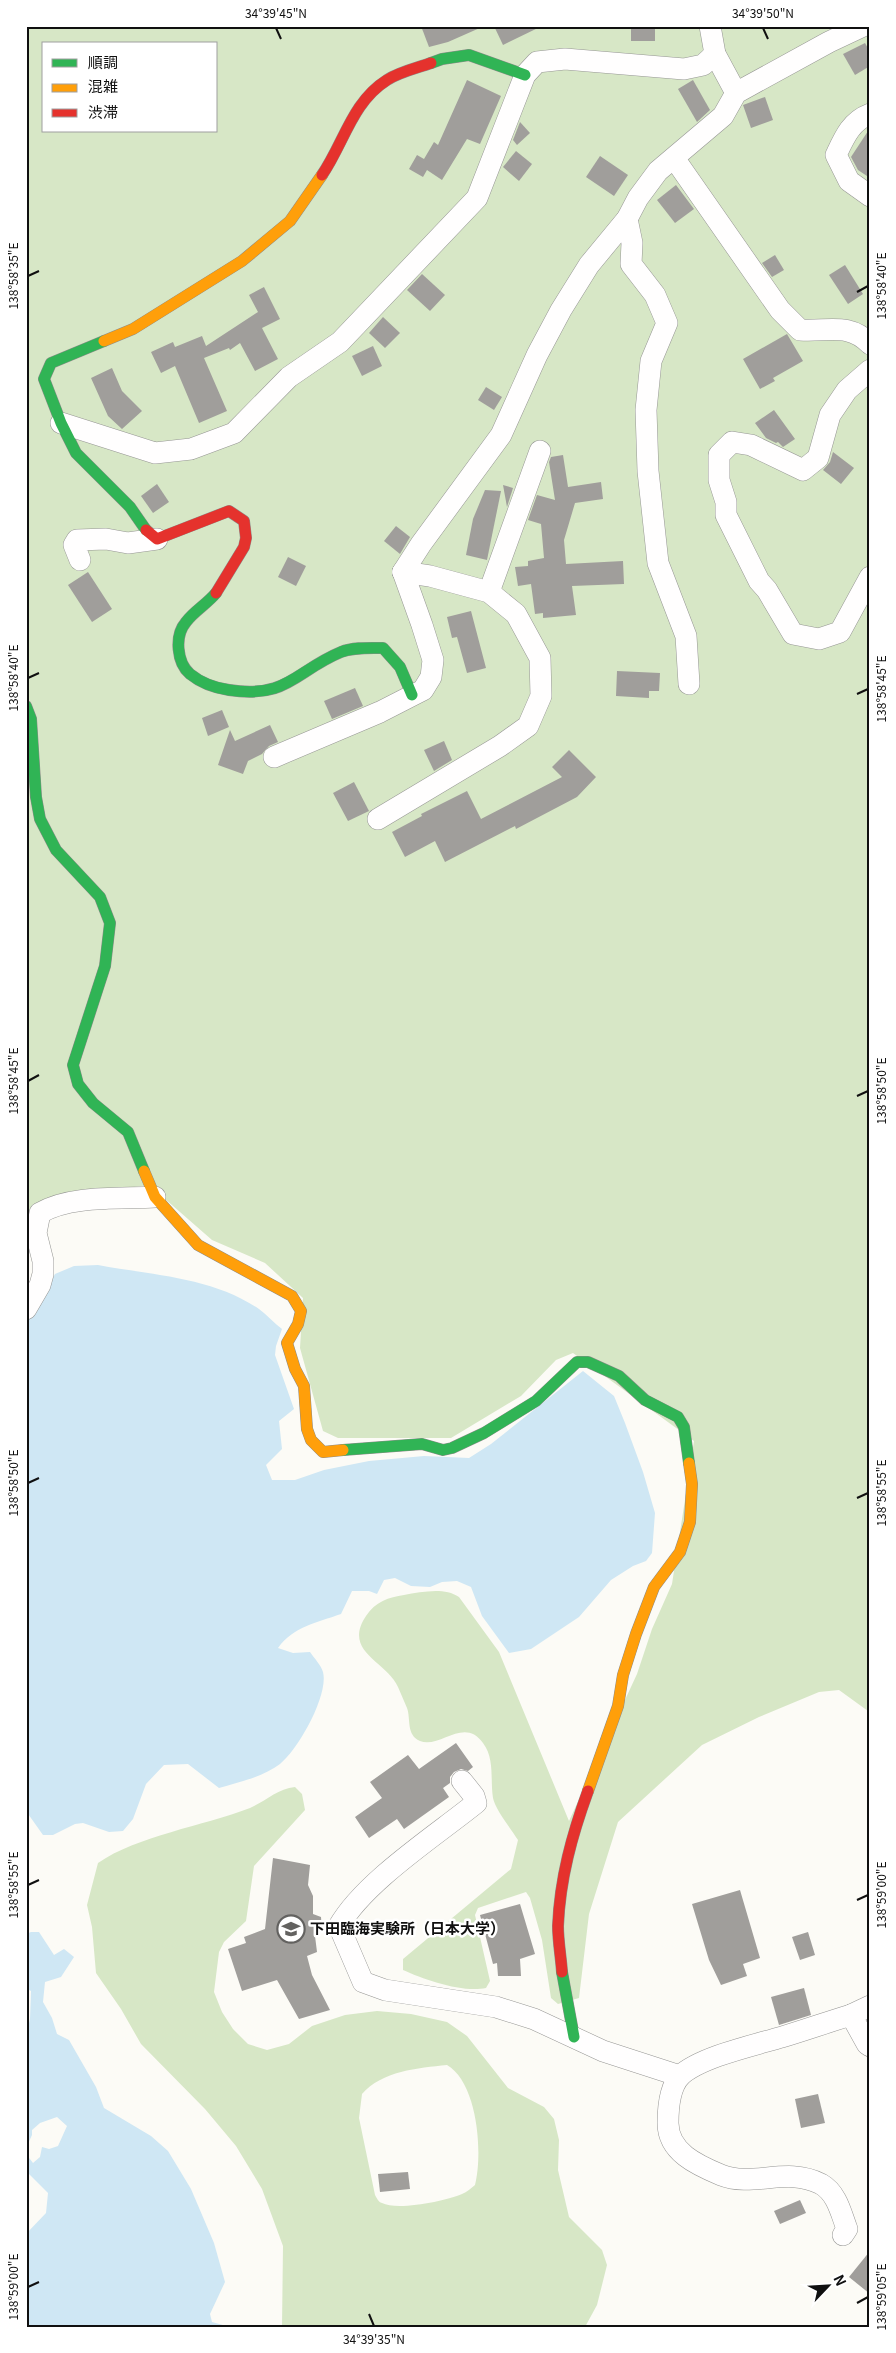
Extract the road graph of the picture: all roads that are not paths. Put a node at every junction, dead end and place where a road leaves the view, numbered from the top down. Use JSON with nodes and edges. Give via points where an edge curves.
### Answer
{"nodes":[{"id":1,"x":710,"y":26,"type":"edge"},
{"id":2,"x":862,"y":26,"type":"edge"},
{"id":3,"x":715,"y":54,"type":"junction"},
{"id":4,"x":525,"y":75,"type":"junction"},
{"id":5,"x":736,"y":93,"type":"junction"},
{"id":6,"x":870,"y":114,"type":"edge"},
{"id":7,"x":674,"y":158,"type":"junction"},
{"id":8,"x":870,"y":196,"type":"edge"},
{"id":9,"x":628,"y":220,"type":"junction"},
{"id":10,"x":870,"y":344,"type":"edge"},
{"id":11,"x":870,"y":370,"type":"edge"},
{"id":12,"x":61,"y":423,"type":"junction"},
{"id":13,"x":540,"y":451,"type":"dead end"},
{"id":14,"x":157,"y":539,"type":"junction"},
{"id":15,"x":80,"y":560,"type":"dead end"},
{"id":16,"x":403,"y":572,"type":"junction"},
{"id":17,"x":870,"y":577,"type":"edge"},
{"id":18,"x":489,"y":592,"type":"junction"},
{"id":19,"x":689,"y":684,"type":"dead end"},
{"id":20,"x":412,"y":695,"type":"junction"},
{"id":21,"x":26,"y":706,"type":"edge"},
{"id":22,"x":274,"y":757,"type":"dead end"},
{"id":23,"x":378,"y":819,"type":"dead end"},
{"id":24,"x":155,"y":1197,"type":"junction"},
{"id":25,"x":26,"y":1309,"type":"edge"},
{"id":26,"x":462,"y":1780,"type":"dead end"},
{"id":27,"x":860,"y":2010,"type":"edge"},
{"id":28,"x":574,"y":2037,"type":"junction"},
{"id":29,"x":870,"y":2046,"type":"edge"},
{"id":30,"x":680,"y":2076,"type":"junction"},
{"id":31,"x":843,"y":2235,"type":"dead end"}],
"edges":[{"from":1,"to":3,"type":"street"},
{"from":2,"to":5,"type":"street"},
{"from":3,"to":4,"type":"street","via":[[702,66],[684,69],[564,59],[537,62]]},
{"from":3,"to":5,"type":"street"},
{"from":4,"to":12,"type":"street","via":[[477,198],[340,342],[289,377],[234,433],[191,449],[155,453]]},
{"from":4,"to":12,"type":"street","via":[[469,55],[442,59],[388,79],[368,94],[327,168],[290,221],[242,262],[133,329],[50,363],[44,379]]},
{"from":5,"to":7,"type":"street","via":[[723,116]]},
{"from":6,"to":8,"type":"street","via":[[847,130],[836,155],[849,181]]},
{"from":7,"to":9,"type":"street","via":[[658,171],[638,198]]},
{"from":7,"to":10,"type":"street","via":[[780,310],[800,330],[846,329],[860,334]]},
{"from":9,"to":16,"type":"street","via":[[589,265],[561,310],[501,435]]},
{"from":9,"to":19,"type":"street","via":[[631,264],[655,294],[667,323],[650,361],[646,410],[648,471],[658,563],[686,636]]},
{"from":11,"to":17,"type":"street","via":[[847,390],[830,415],[818,458],[803,470],[751,445],[732,442],[719,455],[719,480],[726,502],[726,515],[759,581],[793,634],[819,639],[840,632]]},
{"from":12,"to":14,"type":"street","via":[[76,453],[130,507],[146,531]]},
{"from":13,"to":18,"type":"street"},
{"from":14,"to":15,"type":"street","via":[[128,543],[77,540],[74,545]]},
{"from":14,"to":20,"type":"street","via":[[230,511],[244,521],[246,540],[225,583],[183,624],[178,651],[191,678],[211,686],[264,692],[288,683],[343,652],[383,648],[400,667]]},
{"from":16,"to":18,"type":"street"},
{"from":16,"to":20,"type":"street","via":[[433,660],[431,677],[422,690]]},
{"from":18,"to":23,"type":"street","via":[[516,614],[540,658],[541,696],[528,726]]},
{"from":20,"to":22,"type":"street"},
{"from":21,"to":24,"type":"street","via":[[31,719],[40,820],[56,850],[100,897],[110,923],[105,966],[73,1065],[78,1084],[93,1103],[128,1132]]},
{"from":24,"to":25,"type":"street","via":[[70,1202],[40,1213],[36,1233],[43,1274]]},
{"from":24,"to":28,"type":"street","via":[[198,1245],[271,1283],[297,1302],[302,1311],[287,1343],[304,1386],[307,1429],[311,1440],[323,1452],[422,1444],[443,1450],[452,1448],[484,1433],[536,1401],[576,1362],[588,1362],[620,1376],[645,1400],[678,1417],[684,1427],[692,1484],[690,1522],[680,1552],[654,1587],[640,1624],[623,1675],[618,1706],[571,1839],[564,1870],[558,1927],[563,1984]]},
{"from":26,"to":28,"type":"street","via":[[476,1804],[376,1882],[348,1910],[339,1926],[363,1982],[385,1990],[496,2007]]},
{"from":27,"to":29,"type":"street","via":[[866,2044]]},
{"from":27,"to":30,"type":"street","via":[[713,2059]]},
{"from":28,"to":30,"type":"street","via":[[603,2051]]},
{"from":30,"to":31,"type":"street","via":[[673,2090],[668,2116],[670,2138],[676,2148],[688,2159],[733,2179],[791,2175],[821,2184],[839,2206],[847,2229]]}]}
